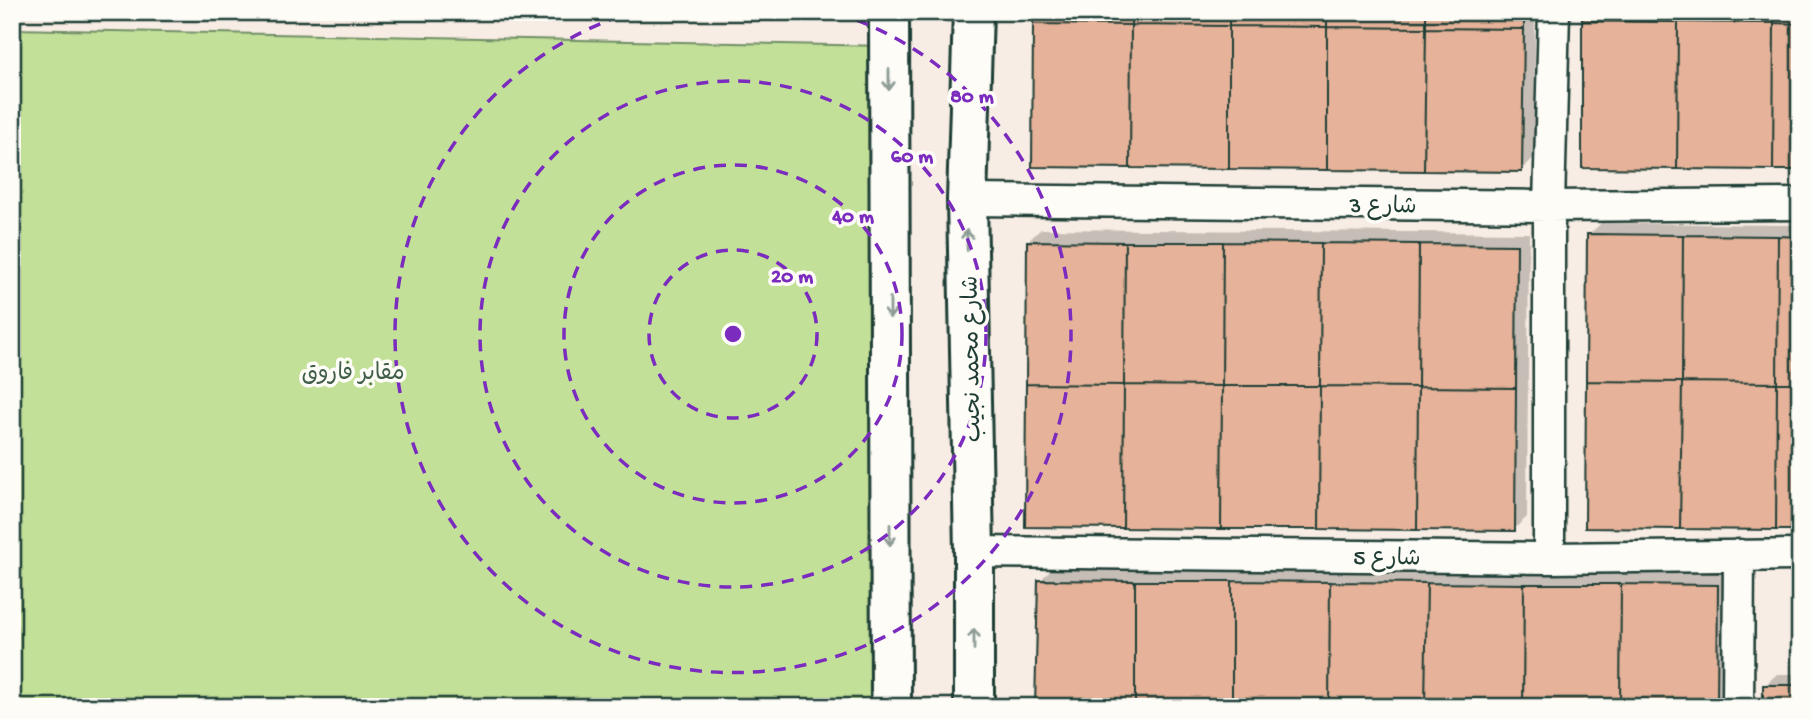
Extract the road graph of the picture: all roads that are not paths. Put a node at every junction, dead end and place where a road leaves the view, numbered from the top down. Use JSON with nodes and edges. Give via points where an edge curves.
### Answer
{"nodes":[{"id":1,"x":889,"y":12,"type":"edge"},
{"id":2,"x":973,"y":12,"type":"edge"},
{"id":3,"x":1554,"y":12,"type":"edge"},
{"id":4,"x":967,"y":200,"type":"junction"},
{"id":5,"x":1800,"y":204,"type":"edge"},
{"id":6,"x":1549,"y":206,"type":"junction"},
{"id":7,"x":974,"y":552,"type":"junction"},
{"id":8,"x":1738,"y":555,"type":"junction"},
{"id":9,"x":1800,"y":555,"type":"edge"},
{"id":10,"x":1549,"y":558,"type":"junction"},
{"id":11,"x":891,"y":707,"type":"edge"},
{"id":12,"x":974,"y":707,"type":"edge"},
{"id":13,"x":1738,"y":707,"type":"edge"}],
"edges":[{"from":1,"to":11,"type":"main road","one_way":true},
{"from":2,"to":4,"type":"main road","name":"شارع محمد نجيب"},
{"from":3,"to":6,"type":"street"},
{"from":4,"to":6,"type":"street","name":"شارع 3"},
{"from":7,"to":4,"type":"main road","name":"شارع محمد نجيب","one_way":true},
{"from":5,"to":6,"type":"street","name":"شارع 3"},
{"from":6,"to":10,"type":"street"},
{"from":7,"to":10,"type":"street","name":"شارع 5"},
{"from":12,"to":7,"type":"main road","name":"شارع محمد نجيب","one_way":true},
{"from":8,"to":9,"type":"street","name":"شارع 5"},
{"from":8,"to":10,"type":"street","name":"شارع 5"},
{"from":8,"to":13,"type":"street"}]}
